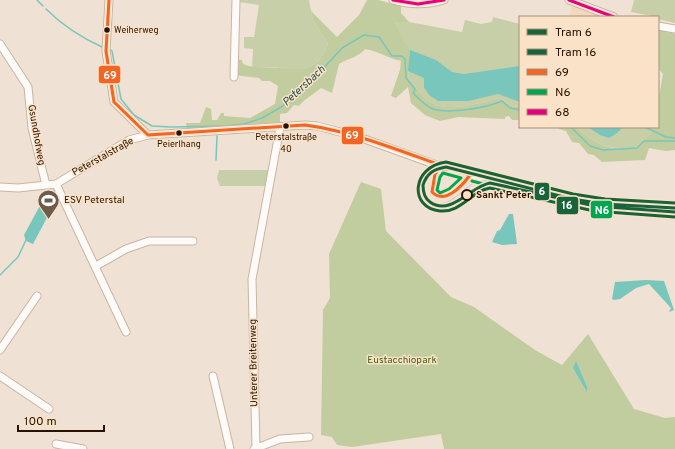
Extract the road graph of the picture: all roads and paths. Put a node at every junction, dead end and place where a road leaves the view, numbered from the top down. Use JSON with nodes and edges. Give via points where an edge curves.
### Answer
{"nodes":[{"id":1,"x":109,"y":0,"type":"edge"},
{"id":2,"x":236,"y":0,"type":"edge"},
{"id":3,"x":393,"y":0,"type":"edge"},
{"id":4,"x":444,"y":0,"type":"edge"},
{"id":5,"x":569,"y":0,"type":"edge"},
{"id":6,"x":611,"y":16,"type":"edge"},
{"id":7,"x":659,"y":26,"type":"edge"},
{"id":8,"x":675,"y":29,"type":"edge"},
{"id":9,"x":0,"y":44,"type":"edge"},
{"id":10,"x":234,"y":77,"type":"dead end"},
{"id":11,"x":280,"y":128,"type":"junction"},
{"id":12,"x":148,"y":135,"type":"junction"},
{"id":13,"x":56,"y":184,"type":"junction"},
{"id":14,"x":46,"y":185,"type":"junction"},
{"id":15,"x":0,"y":187,"type":"edge"},
{"id":16,"x":675,"y":210,"type":"edge"},
{"id":17,"x":193,"y":242,"type":"dead end"},
{"id":18,"x":96,"y":266,"type":"junction"},
{"id":19,"x":38,"y":296,"type":"dead end"},
{"id":20,"x":126,"y":332,"type":"dead end"},
{"id":21,"x":3,"y":339,"type":"edge"},
{"id":22,"x":0,"y":350,"type":"edge"},
{"id":23,"x":0,"y":376,"type":"edge"},
{"id":24,"x":213,"y":376,"type":"dead end"},
{"id":25,"x":49,"y":409,"type":"dead end"},
{"id":26,"x":309,"y":437,"type":"dead end"},
{"id":27,"x":56,"y":444,"type":"dead end"},
{"id":28,"x":255,"y":448,"type":"edge"},
{"id":29,"x":83,"y":449,"type":"edge"},
{"id":30,"x":230,"y":449,"type":"edge"}],
"edges":[{"from":1,"to":12,"type":"street","via":[[106,49],[114,102]]},
{"from":2,"to":10,"type":"street"},
{"from":3,"to":4,"type":"street","via":[[405,4],[433,4]]},
{"from":5,"to":6,"type":"street"},
{"from":7,"to":8,"type":"street"},
{"from":9,"to":14,"type":"street","name":"Gsundhofweg","via":[[28,87],[32,128]]},
{"from":11,"to":12,"type":"street","name":"Peterstalstraße"},
{"from":11,"to":16,"type":"street","name":"Peterstalstraße","via":[[306,125],[342,132],[442,167],[573,201]]},
{"from":11,"to":28,"type":"street","name":"Unterer Breitenweg","via":[[252,279]]},
{"from":12,"to":13,"type":"street","name":"Peterstalstraße","via":[[128,140]]},
{"from":13,"to":14,"type":"street","name":"Peterstalstraße"},
{"from":13,"to":18,"type":"street"},
{"from":14,"to":15,"type":"street","name":"Peterstalstraße"},
{"from":17,"to":18,"type":"street","via":[[149,241],[126,249]]},
{"from":18,"to":20,"type":"street"},
{"from":19,"to":21,"type":"street"},
{"from":21,"to":22,"type":"street"},
{"from":23,"to":25,"type":"street"},
{"from":24,"to":30,"type":"street"},
{"from":26,"to":28,"type":"street","name":"Unterer Breitenweg","via":[[280,439]]},
{"from":27,"to":29,"type":"street"}]}
